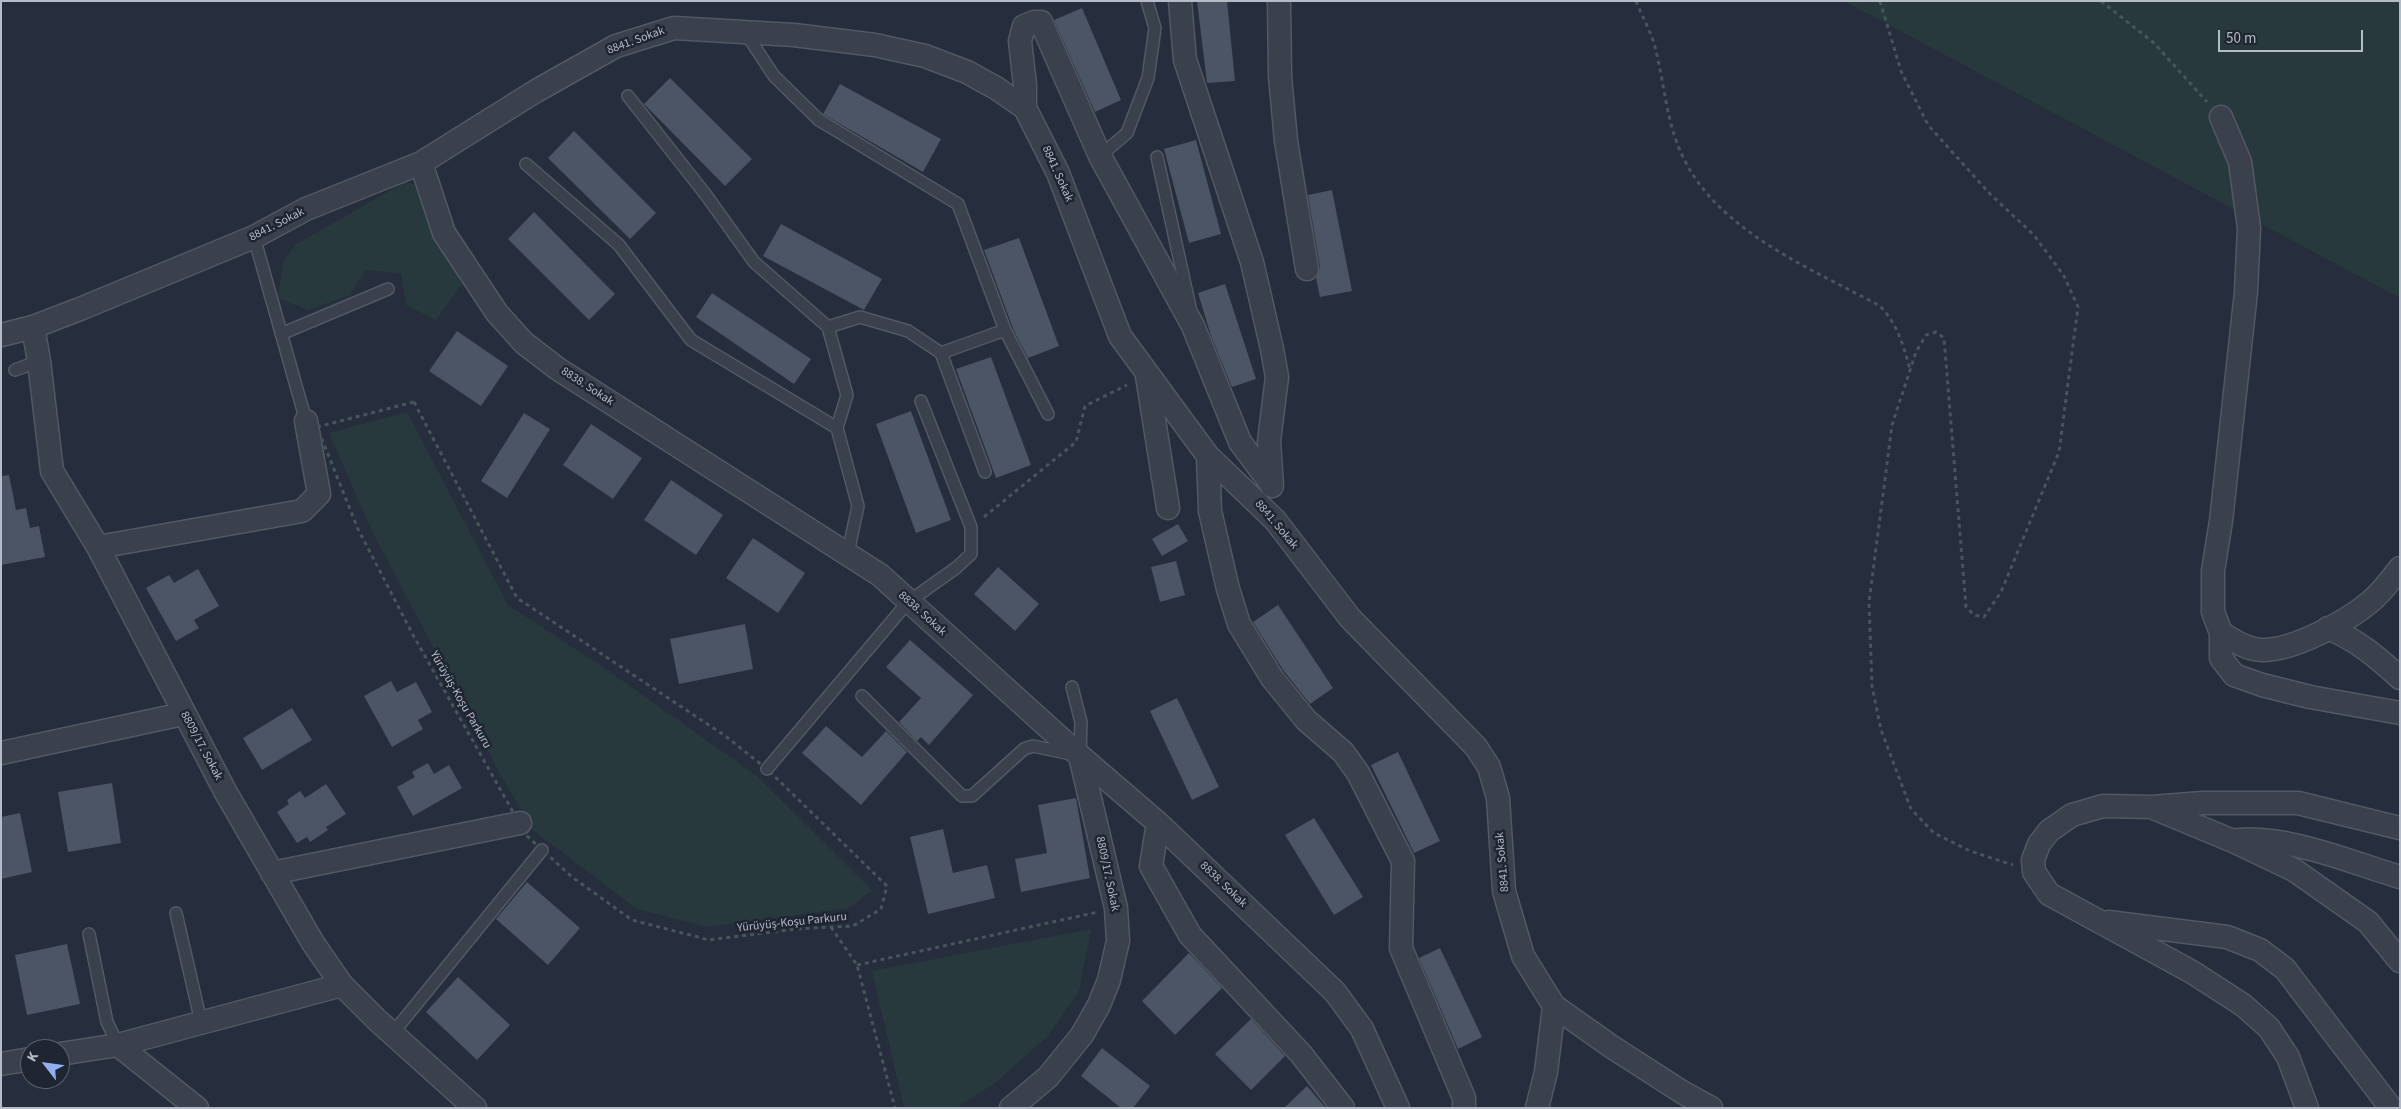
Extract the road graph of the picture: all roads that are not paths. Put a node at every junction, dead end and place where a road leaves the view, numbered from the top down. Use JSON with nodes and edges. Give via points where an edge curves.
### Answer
{"nodes":[{"id":1,"x":1147,"y":1,"type":"edge"},
{"id":2,"x":1180,"y":1,"type":"edge"},
{"id":3,"x":1279,"y":1,"type":"edge"},
{"id":4,"x":745,"y":32,"type":"junction"},
{"id":5,"x":628,"y":96,"type":"dead end"},
{"id":6,"x":1025,"y":108,"type":"junction"},
{"id":7,"x":2221,"y":117,"type":"road end"},
{"id":8,"x":1100,"y":156,"type":"junction"},
{"id":9,"x":1157,"y":157,"type":"dead end"},
{"id":10,"x":420,"y":163,"type":"junction"},
{"id":11,"x":526,"y":164,"type":"dead end"},
{"id":12,"x":254,"y":237,"type":"junction"},
{"id":13,"x":1307,"y":269,"type":"dead end"},
{"id":14,"x":388,"y":289,"type":"dead end"},
{"id":15,"x":33,"y":326,"type":"junction"},
{"id":16,"x":1193,"y":326,"type":"junction"},
{"id":17,"x":828,"y":327,"type":"junction"},
{"id":18,"x":1005,"y":330,"type":"junction"},
{"id":19,"x":281,"y":334,"type":"junction"},
{"id":20,"x":1,"y":335,"type":"edge"},
{"id":21,"x":942,"y":353,"type":"junction"},
{"id":22,"x":39,"y":361,"type":"junction"},
{"id":23,"x":14,"y":370,"type":"dead end"},
{"id":24,"x":1147,"y":373,"type":"junction"},
{"id":25,"x":921,"y":401,"type":"dead end"},
{"id":26,"x":1048,"y":414,"type":"dead end"},
{"id":27,"x":306,"y":421,"type":"joint"},
{"id":28,"x":836,"y":428,"type":"junction"},
{"id":29,"x":1208,"y":456,"type":"junction"},
{"id":30,"x":985,"y":472,"type":"dead end"},
{"id":31,"x":1272,"y":485,"type":"junction"},
{"id":32,"x":1168,"y":508,"type":"dead end"},
{"id":33,"x":1275,"y":520,"type":"junction"},
{"id":34,"x":98,"y":547,"type":"junction"},
{"id":35,"x":848,"y":553,"type":"junction"},
{"id":36,"x":2396,"y":578,"type":"edge"},
{"id":37,"x":908,"y":602,"type":"junction"},
{"id":38,"x":2328,"y":628,"type":"junction"},
{"id":39,"x":2221,"y":633,"type":"junction"},
{"id":40,"x":2400,"y":678,"type":"edge"},
{"id":41,"x":1072,"y":687,"type":"dead end"},
{"id":42,"x":862,"y":696,"type":"dead end"},
{"id":43,"x":2400,"y":713,"type":"edge"},
{"id":44,"x":183,"y":714,"type":"junction"},
{"id":45,"x":1,"y":752,"type":"edge"},
{"id":46,"x":1080,"y":756,"type":"junction"},
{"id":47,"x":767,"y":769,"type":"road end"},
{"id":48,"x":2152,"y":807,"type":"junction"},
{"id":49,"x":520,"y":823,"type":"road end"},
{"id":50,"x":1158,"y":823,"type":"junction"},
{"id":51,"x":2400,"y":828,"type":"edge"},
{"id":52,"x":2233,"y":841,"type":"junction"},
{"id":53,"x":542,"y":850,"type":"road end"},
{"id":54,"x":272,"y":873,"type":"junction"},
{"id":55,"x":2400,"y":877,"type":"edge"},
{"id":56,"x":176,"y":912,"type":"dead end"},
{"id":57,"x":2098,"y":920,"type":"junction"},
{"id":58,"x":90,"y":934,"type":"dead end"},
{"id":59,"x":2400,"y":961,"type":"edge"},
{"id":60,"x":342,"y":984,"type":"junction"},
{"id":61,"x":1554,"y":1006,"type":"junction"},
{"id":62,"x":201,"y":1022,"type":"junction"},
{"id":63,"x":392,"y":1034,"type":"junction"},
{"id":64,"x":118,"y":1045,"type":"junction"},
{"id":65,"x":70,"y":1052,"type":"edge"},
{"id":66,"x":20,"y":1061,"type":"edge"},
{"id":67,"x":1,"y":1064,"type":"edge"},
{"id":68,"x":1680,"y":1100,"type":"edge"},
{"id":69,"x":1023,"y":1105,"type":"edge"},
{"id":70,"x":197,"y":1108,"type":"edge"},
{"id":71,"x":475,"y":1108,"type":"edge"},
{"id":72,"x":1343,"y":1108,"type":"edge"},
{"id":73,"x":1398,"y":1108,"type":"edge"},
{"id":74,"x":1464,"y":1108,"type":"edge"},
{"id":75,"x":1537,"y":1108,"type":"edge"},
{"id":76,"x":1711,"y":1108,"type":"edge"},
{"id":77,"x":2307,"y":1108,"type":"edge"},
{"id":78,"x":2391,"y":1108,"type":"edge"}],
"edges":[{"from":1,"to":8,"type":"lane","via":[[1155,28],[1148,78],[1127,133]]},
{"from":2,"to":31,"type":"street","via":[[1185,60],[1252,262],[1272,349],[1277,377],[1270,441]]},
{"from":3,"to":13,"type":"street","via":[[1280,76],[1286,141]]},
{"from":4,"to":6,"type":"street","name":"8841. Sokak","via":[[875,44],[924,56],[967,72]]},
{"from":4,"to":10,"type":"street","name":"8841. Sokak","via":[[674,28],[616,46]]},
{"from":4,"to":18,"type":"lane","via":[[774,76],[819,120],[958,204]]},
{"from":5,"to":17,"type":"lane","via":[[754,262]]},
{"from":6,"to":8,"type":"street","via":[[1020,41],[1024,26],[1041,22]]},
{"from":6,"to":24,"type":"street","name":"8841. Sokak","via":[[1058,173],[1120,336]]},
{"from":7,"to":39,"type":"street","via":[[2240,162],[2249,228],[2246,292],[2214,571],[2213,612]]},
{"from":8,"to":16,"type":"street"},
{"from":9,"to":16,"type":"lane","via":[[1186,281]]},
{"from":10,"to":12,"type":"street","name":"8841. Sokak","via":[[306,209]]},
{"from":10,"to":35,"type":"street","name":"8838. Sokak","via":[[444,232],[497,313],[524,343],[558,369]]},
{"from":11,"to":28,"type":"lane","via":[[619,245],[691,340]]},
{"from":12,"to":15,"type":"street","name":"8841. Sokak"},
{"from":12,"to":19,"type":"lane"},
{"from":14,"to":19,"type":"lane"},
{"from":15,"to":20,"type":"street","name":"8841. Sokak"},
{"from":15,"to":22,"type":"street","name":"8809/17. Sokak"},
{"from":16,"to":31,"type":"street","via":[[1240,442]]},
{"from":17,"to":21,"type":"lane","via":[[860,317],[908,331]]},
{"from":17,"to":28,"type":"lane","via":[[847,395]]},
{"from":18,"to":21,"type":"lane"},
{"from":18,"to":26,"type":"lane"},
{"from":19,"to":27,"type":"lane"},
{"from":21,"to":30,"type":"lane"},
{"from":22,"to":23,"type":"lane"},
{"from":22,"to":34,"type":"street","name":"8809/17. Sokak","via":[[52,471]]},
{"from":24,"to":29,"type":"street","name":"8841. Sokak"},
{"from":24,"to":32,"type":"street"},
{"from":25,"to":37,"type":"lane","via":[[971,527],[971,554]]},
{"from":27,"to":34,"type":"street","via":[[319,494],[302,511]]},
{"from":28,"to":35,"type":"lane","via":[[858,506]]},
{"from":29,"to":33,"type":"street","name":"8841. Sokak"},
{"from":29,"to":74,"type":"street","via":[[1210,511],[1228,589],[1240,624],[1272,678],[1306,720],[1343,752],[1358,773],[1403,861],[1401,948],[1464,1098]]},
{"from":31,"to":33,"type":"street"},
{"from":33,"to":61,"type":"street","name":"8841. Sokak","via":[[1350,618],[1476,748],[1489,767],[1498,798],[1504,891],[1524,956]]},
{"from":34,"to":44,"type":"street","name":"8809/17. Sokak"},
{"from":35,"to":37,"type":"street","name":"8838. Sokak","via":[[880,575]]},
{"from":36,"to":38,"type":"street","via":[[2368,604]]},
{"from":37,"to":46,"type":"street","name":"8838. Sokak"},
{"from":37,"to":47,"type":"lane"},
{"from":38,"to":39,"type":"street","via":[[2287,646],[2262,650],[2241,645]]},
{"from":38,"to":40,"type":"street","via":[[2349,636],[2368,649]]},
{"from":39,"to":43,"type":"street","via":[[2221,658],[2234,675],[2310,698]]},
{"from":41,"to":46,"type":"lane","via":[[1081,722]]},
{"from":42,"to":46,"type":"lane","via":[[962,796],[972,796],[1024,748],[1033,746]]},
{"from":44,"to":45,"type":"street"},
{"from":44,"to":54,"type":"street","name":"8809/17. Sokak"},
{"from":46,"to":50,"type":"street","name":"8838. Sokak"},
{"from":46,"to":69,"type":"street","name":"8809/17. Sokak","via":[[1116,908],[1118,941],[1109,980],[1082,1035]]},
{"from":48,"to":51,"type":"street","via":[[2202,803],[2298,803]]},
{"from":48,"to":52,"type":"street"},
{"from":48,"to":57,"type":"street","via":[[2103,806],[2072,815],[2049,831],[2038,844],[2033,860],[2034,872],[2049,894]]},
{"from":49,"to":54,"type":"street"},
{"from":50,"to":72,"type":"street","via":[[1151,866],[1190,935],[1301,1054]]},
{"from":50,"to":73,"type":"street","name":"8838. Sokak","via":[[1335,992],[1362,1029]]},
{"from":52,"to":55,"type":"street","via":[[2260,839]]},
{"from":52,"to":59,"type":"street","via":[[2294,870],[2368,922]]},
{"from":53,"to":63,"type":"lane"},
{"from":54,"to":60,"type":"street","name":"8809/17. Sokak","via":[[313,943]]},
{"from":56,"to":62,"type":"lane"},
{"from":57,"to":77,"type":"street","via":[[2215,987],[2243,1005],[2269,1028],[2288,1057]]},
{"from":57,"to":78,"type":"street","via":[[2228,937],[2260,950],[2285,969]]},
{"from":58,"to":64,"type":"lane","via":[[107,1022]]},
{"from":60,"to":62,"type":"street"},
{"from":60,"to":63,"type":"street","name":"8809/17. Sokak"},
{"from":61,"to":68,"type":"street","name":"8841. Sokak"},
{"from":61,"to":75,"type":"street","via":[[1546,1072]]},
{"from":62,"to":64,"type":"street"},
{"from":63,"to":71,"type":"street","name":"8809/17. Sokak"},
{"from":64,"to":65,"type":"street"},
{"from":64,"to":70,"type":"street"},
{"from":66,"to":67,"type":"street"},
{"from":68,"to":76,"type":"street","name":"8841. Sokak"}]}
